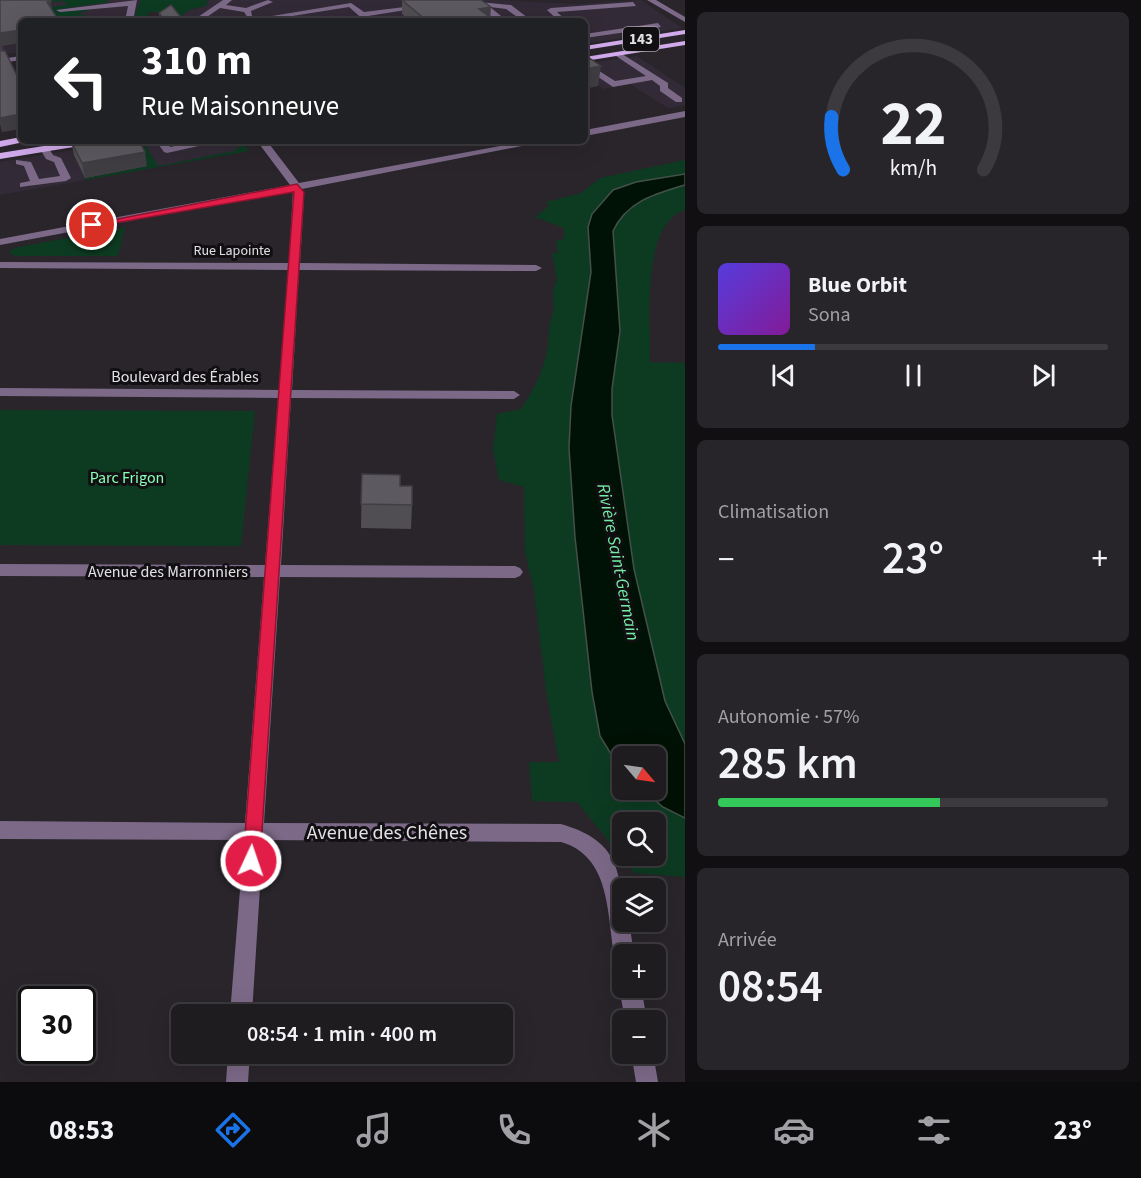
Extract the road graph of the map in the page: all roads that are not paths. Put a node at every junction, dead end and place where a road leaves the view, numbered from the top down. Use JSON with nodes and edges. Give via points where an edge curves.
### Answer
{"nodes":[{"id":1,"x":111,"y":0,"type":"edge"},
{"id":2,"x":228,"y":0,"type":"edge"},
{"id":3,"x":326,"y":0,"type":"edge"},
{"id":4,"x":333,"y":0,"type":"edge"},
{"id":5,"x":410,"y":0,"type":"edge"},
{"id":6,"x":651,"y":0,"type":"edge"},
{"id":7,"x":133,"y":1,"type":"edge"},
{"id":8,"x":269,"y":2,"type":"dead end"},
{"id":9,"x":120,"y":3,"type":"junction"},
{"id":10,"x":305,"y":3,"type":"dead end"},
{"id":11,"x":462,"y":3,"type":"edge"},
{"id":12,"x":482,"y":4,"type":"junction"},
{"id":13,"x":633,"y":4,"type":"dead end"},
{"id":14,"x":435,"y":5,"type":"edge"},
{"id":15,"x":219,"y":6,"type":"junction"},
{"id":16,"x":424,"y":6,"type":"junction"},
{"id":17,"x":342,"y":7,"type":"junction"},
{"id":18,"x":573,"y":8,"type":"junction"},
{"id":19,"x":60,"y":10,"type":"dead end"},
{"id":20,"x":247,"y":10,"type":"junction"},
{"id":21,"x":318,"y":10,"type":"junction"},
{"id":22,"x":293,"y":14,"type":"junction"},
{"id":23,"x":362,"y":15,"type":"junction"},
{"id":24,"x":587,"y":17,"type":"dead end"},
{"id":25,"x":130,"y":18,"type":"edge"},
{"id":26,"x":201,"y":18,"type":"edge"},
{"id":27,"x":248,"y":18,"type":"edge"},
{"id":28,"x":268,"y":18,"type":"edge"},
{"id":29,"x":297,"y":18,"type":"edge"},
{"id":30,"x":326,"y":18,"type":"edge"},
{"id":31,"x":366,"y":18,"type":"edge"},
{"id":32,"x":500,"y":18,"type":"edge"},
{"id":33,"x":524,"y":18,"type":"edge"},
{"id":34,"x":559,"y":18,"type":"edge"},
{"id":35,"x":683,"y":18,"type":"edge"},
{"id":36,"x":658,"y":25,"type":"dead end"},
{"id":37,"x":685,"y":32,"type":"edge"},
{"id":38,"x":588,"y":36,"type":"edge"},
{"id":39,"x":685,"y":43,"type":"edge"},
{"id":40,"x":588,"y":48,"type":"edge"},
{"id":41,"x":619,"y":54,"type":"junction"},
{"id":42,"x":18,"y":58,"type":"edge"},
{"id":43,"x":0,"y":61,"type":"edge"},
{"id":44,"x":588,"y":61,"type":"edge"},
{"id":45,"x":588,"y":64,"type":"edge"},
{"id":46,"x":653,"y":77,"type":"junction"},
{"id":47,"x":679,"y":100,"type":"dead end"},
{"id":48,"x":685,"y":114,"type":"edge"},
{"id":49,"x":588,"y":132,"type":"edge"},
{"id":50,"x":18,"y":141,"type":"edge"},
{"id":51,"x":0,"y":144,"type":"edge"},
{"id":52,"x":83,"y":144,"type":"edge"},
{"id":53,"x":163,"y":144,"type":"edge"},
{"id":54,"x":200,"y":144,"type":"edge"},
{"id":55,"x":266,"y":144,"type":"edge"},
{"id":56,"x":526,"y":144,"type":"edge"},
{"id":57,"x":45,"y":149,"type":"junction"},
{"id":58,"x":78,"y":154,"type":"edge"},
{"id":59,"x":0,"y":156,"type":"edge"},
{"id":60,"x":18,"y":160,"type":"junction"},
{"id":61,"x":36,"y":183,"type":"junction"},
{"id":62,"x":24,"y":185,"type":"dead end"},
{"id":63,"x":297,"y":187,"type":"junction"},
{"id":64,"x":0,"y":242,"type":"edge"},
{"id":65,"x":0,"y":265,"type":"edge"},
{"id":66,"x":293,"y":267,"type":"junction"},
{"id":67,"x":536,"y":268,"type":"dead end"},
{"id":68,"x":0,"y":392,"type":"edge"},
{"id":69,"x":285,"y":395,"type":"junction"},
{"id":70,"x":514,"y":395,"type":"dead end"},
{"id":71,"x":0,"y":570,"type":"edge"},
{"id":72,"x":273,"y":572,"type":"junction"},
{"id":73,"x":515,"y":572,"type":"dead end"},
{"id":74,"x":0,"y":830,"type":"edge"},
{"id":75,"x":253,"y":832,"type":"junction"},
{"id":76,"x":622,"y":944,"type":"edge"},
{"id":77,"x":242,"y":1004,"type":"edge"},
{"id":78,"x":238,"y":1064,"type":"edge"},
{"id":79,"x":644,"y":1064,"type":"edge"},
{"id":80,"x":237,"y":1082,"type":"edge"},
{"id":81,"x":647,"y":1082,"type":"edge"}],
"edges":[{"from":1,"to":9,"type":"street"},
{"from":2,"to":15,"type":"street"},
{"from":3,"to":10,"type":"street"},
{"from":4,"to":17,"type":"street"},
{"from":5,"to":16,"type":"street"},
{"from":6,"to":35,"type":"street"},
{"from":7,"to":9,"type":"street"},
{"from":7,"to":25,"type":"street"},
{"from":8,"to":20,"type":"street"},
{"from":9,"to":19,"type":"street"},
{"from":11,"to":12,"type":"street"},
{"from":12,"to":32,"type":"street"},
{"from":12,"to":33,"type":"street","via":[[508,7]]},
{"from":13,"to":18,"type":"street"},
{"from":14,"to":16,"type":"street"},
{"from":15,"to":20,"type":"street"},
{"from":15,"to":26,"type":"street"},
{"from":16,"to":23,"type":"street"},
{"from":17,"to":21,"type":"street"},
{"from":17,"to":23,"type":"street","via":[[351,5]]},
{"from":18,"to":24,"type":"street"},
{"from":18,"to":34,"type":"street","via":[[550,10]]},
{"from":20,"to":27,"type":"street"},
{"from":21,"to":22,"type":"street"},
{"from":21,"to":30,"type":"street"},
{"from":22,"to":28,"type":"street"},
{"from":22,"to":29,"type":"street"},
{"from":23,"to":31,"type":"street"},
{"from":36,"to":38,"type":"street"},
{"from":37,"to":40,"type":"main road","number":"143"},
{"from":39,"to":41,"type":"main road","number":"143"},
{"from":41,"to":44,"type":"main road","number":"143"},
{"from":41,"to":46,"type":"street"},
{"from":42,"to":43,"type":"street"},
{"from":45,"to":46,"type":"street","via":[[613,84]]},
{"from":46,"to":47,"type":"street"},
{"from":48,"to":49,"type":"street"},
{"from":50,"to":51,"type":"main road"},
{"from":52,"to":57,"type":"main road"},
{"from":52,"to":58,"type":"street"},
{"from":53,"to":54,"type":"street","via":[[167,150]]},
{"from":55,"to":63,"type":"street"},
{"from":56,"to":63,"type":"street"},
{"from":57,"to":60,"type":"main road"},
{"from":57,"to":61,"type":"street","via":[[49,157],[58,160],[66,178]]},
{"from":59,"to":60,"type":"main road"},
{"from":60,"to":61,"type":"street","via":[[28,164]]},
{"from":61,"to":62,"type":"street"},
{"from":63,"to":64,"type":"street"},
{"from":63,"to":66,"type":"street"},
{"from":65,"to":66,"type":"street","name":"Rue Lapointe"},
{"from":66,"to":67,"type":"street","name":"Rue Lapointe"},
{"from":66,"to":69,"type":"street"},
{"from":68,"to":69,"type":"street","name":"Boulevard des Érables"},
{"from":69,"to":70,"type":"street","name":"Boulevard des Érables"},
{"from":69,"to":72,"type":"street"},
{"from":71,"to":72,"type":"street","name":"Avenue des Marronniers"},
{"from":72,"to":73,"type":"street","name":"Avenue des Marronniers"},
{"from":72,"to":75,"type":"street"},
{"from":74,"to":75,"type":"street","name":"Avenue des Chênes"},
{"from":75,"to":76,"type":"street","name":"Avenue des Chênes","via":[[561,833],[590,845],[603,858]]},
{"from":75,"to":77,"type":"street"},
{"from":78,"to":80,"type":"street"},
{"from":79,"to":81,"type":"street"}]}
